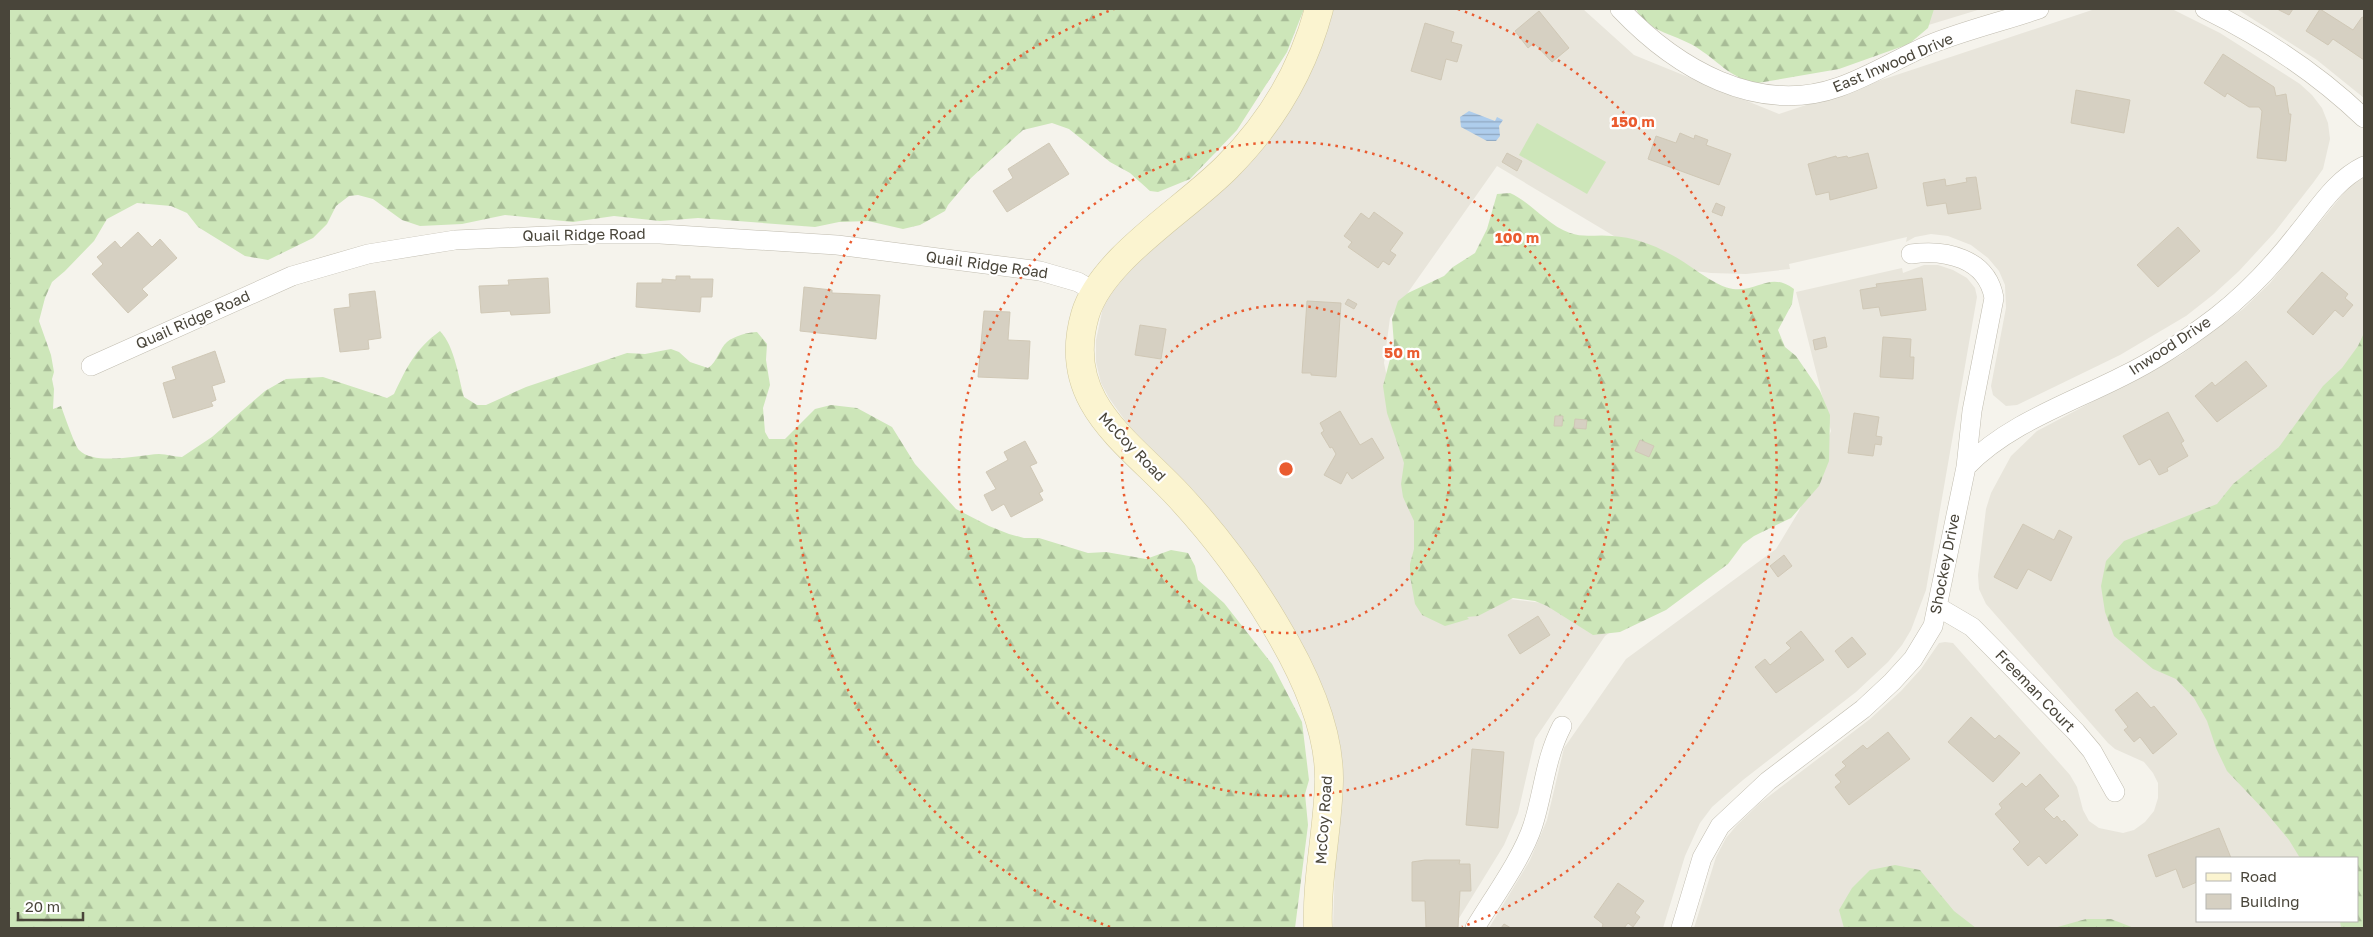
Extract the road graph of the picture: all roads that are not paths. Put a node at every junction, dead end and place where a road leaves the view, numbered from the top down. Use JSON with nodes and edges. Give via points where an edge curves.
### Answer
{"nodes":[{"id":1,"x":1319,"y":9,"type":"edge"},
{"id":2,"x":1620,"y":9,"type":"edge"},
{"id":3,"x":2039,"y":9,"type":"edge"},
{"id":4,"x":2205,"y":9,"type":"edge"},
{"id":5,"x":2364,"y":118,"type":"edge"},
{"id":6,"x":2364,"y":166,"type":"edge"},
{"id":7,"x":1910,"y":254,"type":"dead end"},
{"id":8,"x":1095,"y":292,"type":"junction"},
{"id":9,"x":91,"y":366,"type":"dead end"},
{"id":10,"x":1966,"y":467,"type":"junction"},
{"id":11,"x":1938,"y":607,"type":"junction"},
{"id":12,"x":1562,"y":726,"type":"dead end"},
{"id":13,"x":2115,"y":792,"type":"dead end"},
{"id":14,"x":1318,"y":928,"type":"edge"},
{"id":15,"x":1475,"y":928,"type":"edge"},
{"id":16,"x":1681,"y":928,"type":"edge"}],
"edges":[{"from":1,"to":8,"type":"street","name":"McCoy Road","via":[[1298,68],[1254,137],[1220,173],[1125,255]]},
{"from":2,"to":3,"type":"street","name":"East Inwood Drive","via":[[1673,55],[1698,70],[1728,85],[1775,96],[1818,93],[1840,87],[1931,44]]},
{"from":4,"to":5,"type":"street","via":[[2299,65]]},
{"from":6,"to":10,"type":"street","name":"Inwood Drive","via":[[2341,182],[2253,284],[2196,332],[2124,376],[2021,427],[1978,454]]},
{"from":7,"to":10,"type":"street","name":"Shockey Drive","via":[[1931,251],[1950,254],[1983,272],[1992,285],[1994,298],[1972,411]]},
{"from":8,"to":9,"type":"street","name":"Quail Ridge Road","via":[[1078,282],[1040,271],[837,245],[660,234],[563,234],[455,240],[368,254],[292,276]]},
{"from":8,"to":14,"type":"street","name":"McCoy Road","via":[[1085,314],[1080,366],[1097,411],[1120,439],[1180,497],[1249,584],[1275,624],[1314,705],[1329,777]]},
{"from":10,"to":11,"type":"street","name":"Shockey Drive"},
{"from":11,"to":13,"type":"street","name":"Freeman Court","via":[[1955,615],[1977,633],[2076,732],[2092,751]]},
{"from":11,"to":16,"type":"street","name":"Shockey Drive","via":[[1925,642],[1892,682],[1863,709],[1768,782],[1720,826],[1702,858]]},
{"from":12,"to":15,"type":"street","via":[[1552,746],[1533,826]]}]}
